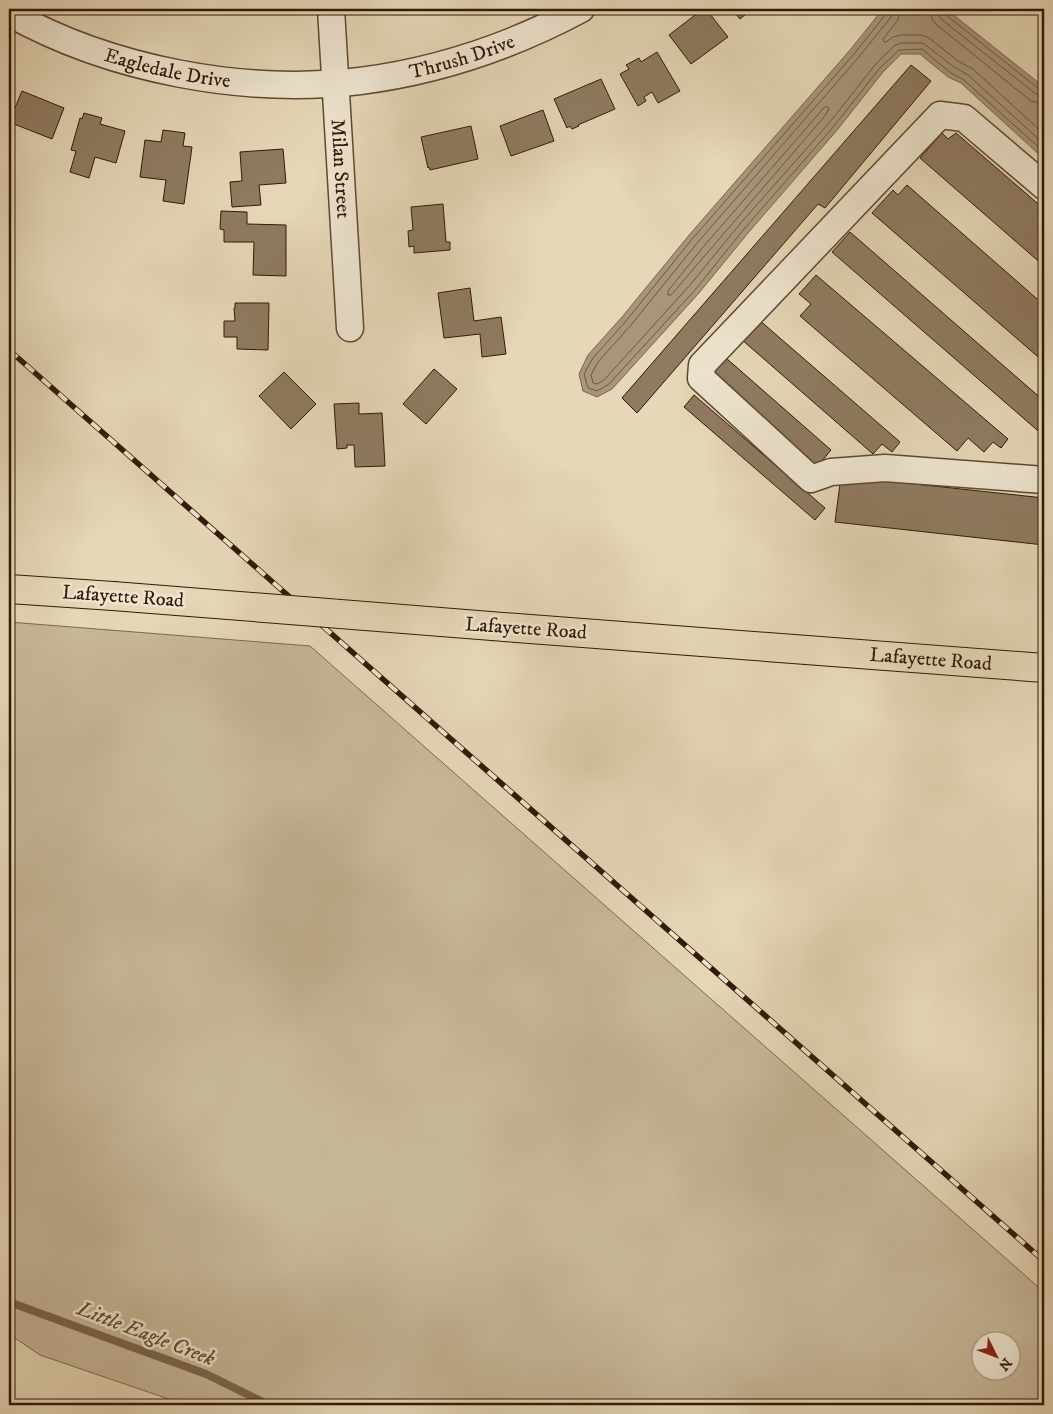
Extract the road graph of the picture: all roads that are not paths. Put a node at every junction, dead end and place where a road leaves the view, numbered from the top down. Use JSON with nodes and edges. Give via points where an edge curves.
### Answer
{"nodes":[{"id":1,"x":331,"y":9,"type":"edge"},
{"id":2,"x":581,"y":9,"type":"edge"},
{"id":3,"x":9,"y":13,"type":"edge"},
{"id":4,"x":335,"y":82,"type":"junction"},
{"id":5,"x":1044,"y":186,"type":"edge"},
{"id":6,"x":350,"y":328,"type":"dead end"},
{"id":7,"x":1044,"y":480,"type":"edge"},
{"id":8,"x":9,"y":589,"type":"edge"},
{"id":9,"x":1044,"y":668,"type":"edge"}],
"edges":[{"from":1,"to":4,"type":"street","name":"Milan Street"},
{"from":2,"to":4,"type":"street","name":"Thrush Drive","via":[[509,43],[445,64],[402,74]]},
{"from":3,"to":4,"type":"street","name":"Eagledale Drive","via":[[53,35],[116,58],[180,74],[269,84]]},
{"from":4,"to":6,"type":"street","name":"Milan Street"},
{"from":5,"to":7,"type":"street","via":[[964,118],[940,114],[702,365],[701,378],[811,479],[830,472],[885,468]]},
{"from":8,"to":9,"type":"main road","name":"Lafayette Road","bridge":true}]}
